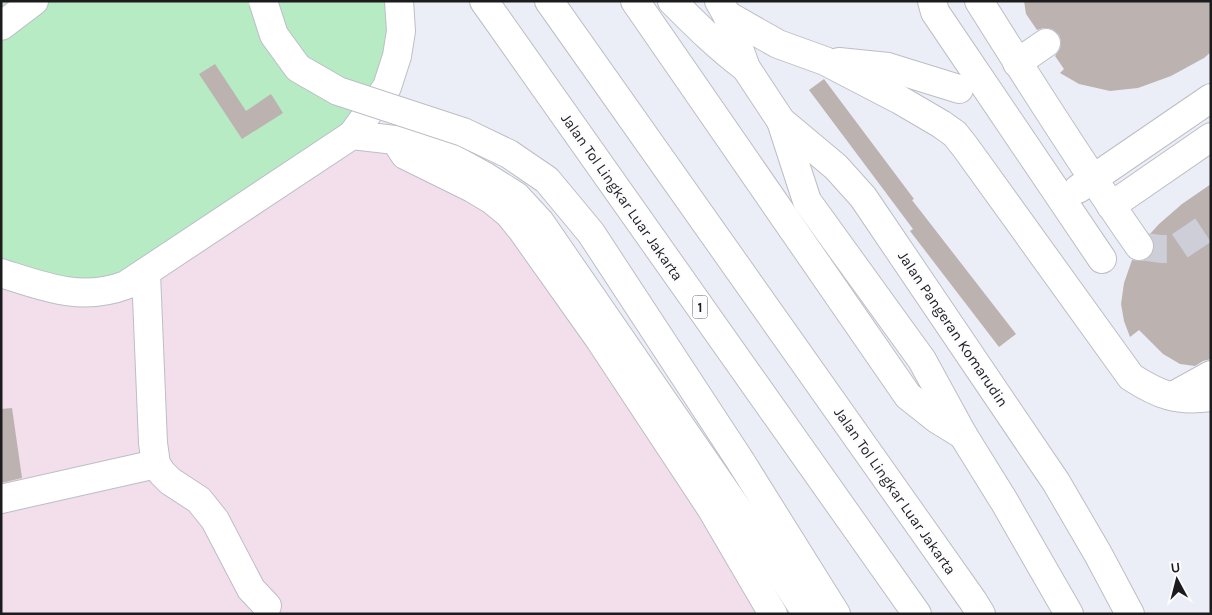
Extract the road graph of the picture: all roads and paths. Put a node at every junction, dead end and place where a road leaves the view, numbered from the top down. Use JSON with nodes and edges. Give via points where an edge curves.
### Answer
{"nodes":[{"id":1,"x":34,"y":1,"type":"edge"},
{"id":2,"x":263,"y":1,"type":"edge"},
{"id":3,"x":398,"y":1,"type":"edge"},
{"id":4,"x":484,"y":1,"type":"edge"},
{"id":5,"x":550,"y":1,"type":"edge"},
{"id":6,"x":635,"y":1,"type":"edge"},
{"id":7,"x":672,"y":1,"type":"edge"},
{"id":8,"x":932,"y":1,"type":"edge"},
{"id":9,"x":979,"y":1,"type":"edge"},
{"id":10,"x":723,"y":8,"type":"edge"},
{"id":11,"x":1,"y":26,"type":"edge"},
{"id":12,"x":1046,"y":43,"type":"dead end"},
{"id":13,"x":825,"y":60,"type":"junction"},
{"id":14,"x":1018,"y":63,"type":"junction"},
{"id":15,"x":746,"y":68,"type":"junction"},
{"id":16,"x":959,"y":89,"type":"dead end"},
{"id":17,"x":1211,"y":98,"type":"edge"},
{"id":18,"x":781,"y":120,"type":"junction"},
{"id":19,"x":352,"y":135,"type":"junction"},
{"id":20,"x":1211,"y":137,"type":"edge"},
{"id":21,"x":395,"y":140,"type":"junction"},
{"id":22,"x":1093,"y":179,"type":"junction"},
{"id":23,"x":1062,"y":200,"type":"junction"},
{"id":24,"x":1111,"y":206,"type":"junction"},
{"id":25,"x":1139,"y":246,"type":"dead end"},
{"id":26,"x":1102,"y":260,"type":"dead end"},
{"id":27,"x":1,"y":273,"type":"edge"},
{"id":28,"x":146,"y":273,"type":"junction"},
{"id":29,"x":1211,"y":375,"type":"edge"},
{"id":30,"x":1172,"y":397,"type":"junction"},
{"id":31,"x":1211,"y":397,"type":"edge"},
{"id":32,"x":963,"y":435,"type":"junction"},
{"id":33,"x":156,"y":464,"type":"junction"},
{"id":34,"x":1,"y":499,"type":"edge"},
{"id":35,"x":267,"y":606,"type":"dead end"},
{"id":36,"x":773,"y":614,"type":"edge"},
{"id":37,"x":807,"y":614,"type":"edge"},
{"id":38,"x":836,"y":614,"type":"edge"},
{"id":39,"x":917,"y":614,"type":"edge"},
{"id":40,"x":981,"y":614,"type":"edge"},
{"id":41,"x":1069,"y":614,"type":"edge"},
{"id":42,"x":1130,"y":614,"type":"edge"}],
"edges":[{"from":1,"to":11,"type":"main road"},
{"from":2,"to":38,"type":"main road","bridge":true,"via":[[274,35],[298,68],[338,91],[462,132],[509,154],[547,180],[591,233]]},
{"from":3,"to":19,"type":"main road","via":[[401,32],[387,87]]},
{"from":4,"to":39,"type":"main road","name":"Jalan Tol Lingkar Luar Jakarta","number":"1"},
{"from":5,"to":40,"type":"main road","name":"Jalan Tol Lingkar Luar Jakarta"},
{"from":6,"to":32,"type":"main road","via":[[908,396]]},
{"from":7,"to":15,"type":"main road","name":"Jalan Pangeran Komarudin","via":[[708,37]]},
{"from":8,"to":23,"type":"main road","via":[[935,12]]},
{"from":9,"to":14,"type":"main road"},
{"from":10,"to":13,"type":"main road","via":[[778,44]]},
{"from":10,"to":15,"type":"main road","name":"Jalan Pangeran Komarudin"},
{"from":12,"to":14,"type":"main road"},
{"from":13,"to":16,"type":"main road","via":[[888,66]]},
{"from":13,"to":30,"type":"main road","via":[[955,134],[1131,377],[1150,390]]},
{"from":14,"to":22,"type":"main road"},
{"from":15,"to":18,"type":"main road","name":"Jalan Pangeran Komarudin"},
{"from":17,"to":22,"type":"main road"},
{"from":18,"to":32,"type":"main road","via":[[807,200],[922,360]]},
{"from":18,"to":42,"type":"main road","name":"Jalan Pangeran Komarudin","via":[[836,167],[863,197],[1056,482]]},
{"from":19,"to":21,"type":"main road"},
{"from":19,"to":28,"type":"main road"},
{"from":20,"to":24,"type":"main road"},
{"from":21,"to":36,"type":"main road","via":[[405,155],[492,200],[522,230],[600,340],[711,508]]},
{"from":21,"to":37,"type":"main road","via":[[435,149],[486,177],[516,196],[540,222]]},
{"from":22,"to":23,"type":"main road"},
{"from":22,"to":24,"type":"main road"},
{"from":23,"to":26,"type":"main road"},
{"from":24,"to":25,"type":"main road"},
{"from":27,"to":28,"type":"main road","via":[[74,293],[114,290]]},
{"from":28,"to":33,"type":"main road"},
{"from":29,"to":30,"type":"main road"},
{"from":30,"to":31,"type":"main road"},
{"from":32,"to":41,"type":"main road"},
{"from":33,"to":34,"type":"main road"},
{"from":33,"to":35,"type":"main road","via":[[170,481],[199,500],[216,520],[252,589]]}]}
